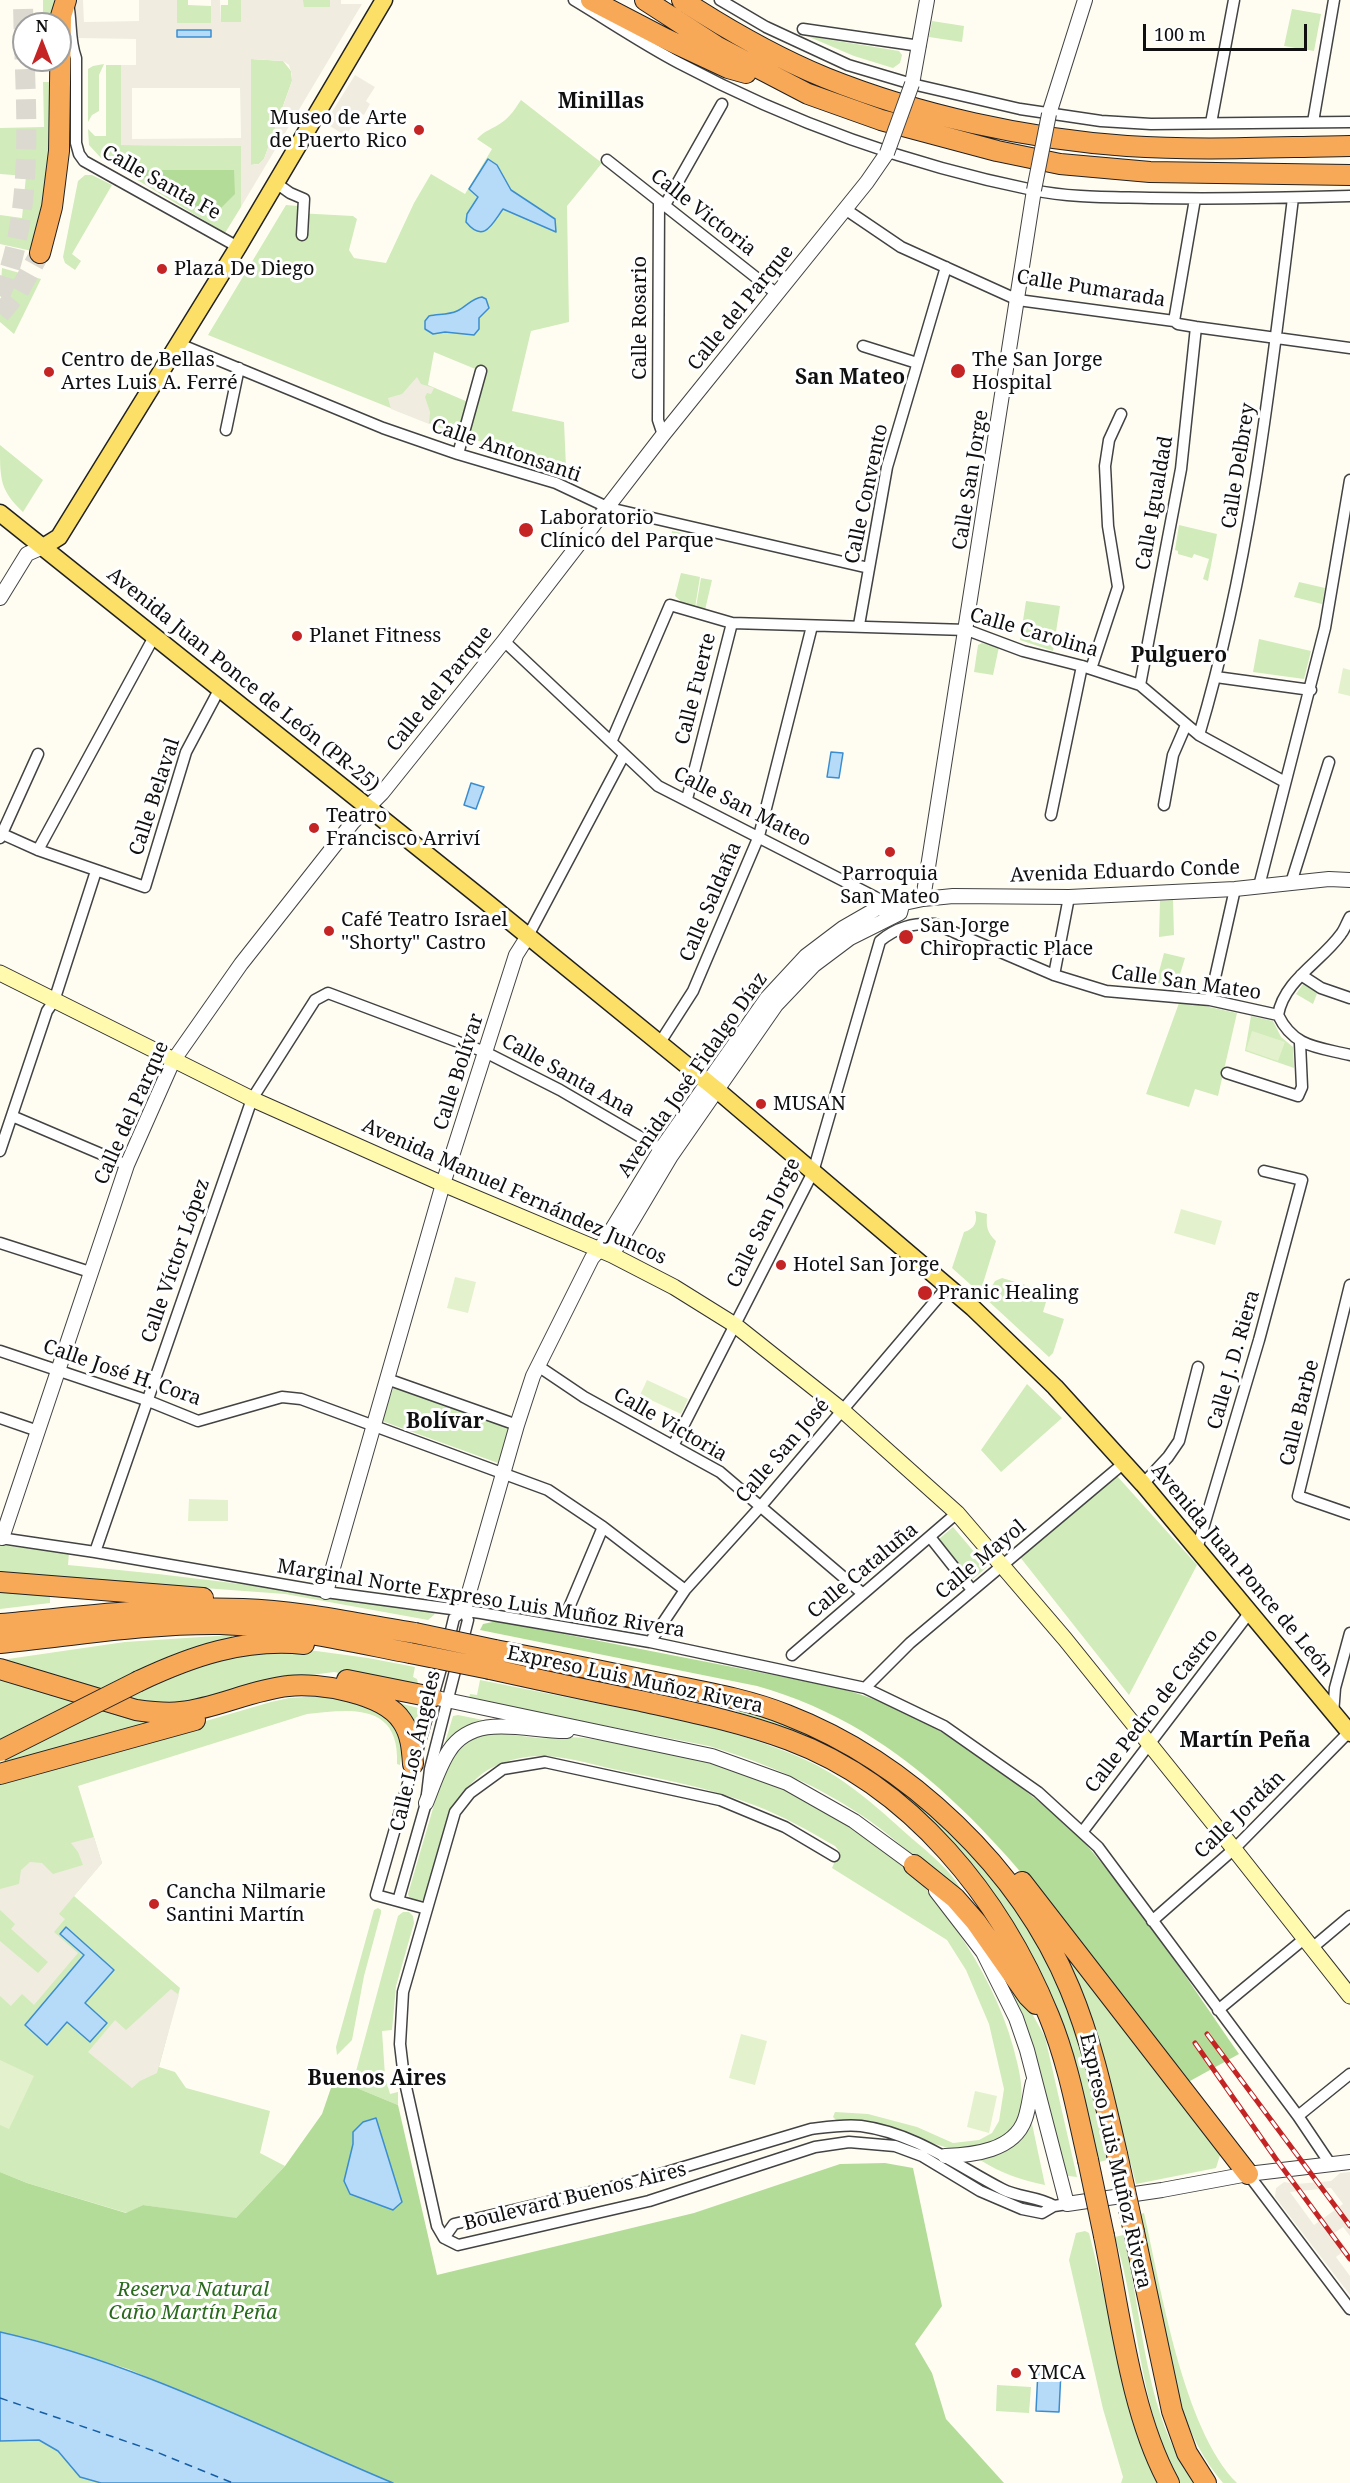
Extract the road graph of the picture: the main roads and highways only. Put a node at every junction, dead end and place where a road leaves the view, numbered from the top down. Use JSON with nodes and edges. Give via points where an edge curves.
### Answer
{"nodes":[{"id":1,"x":67,"y":0,"type":"edge"},
{"id":2,"x":384,"y":0,"type":"edge"},
{"id":3,"x":591,"y":0,"type":"edge"},
{"id":4,"x":682,"y":0,"type":"edge"},
{"id":5,"x":646,"y":2,"type":"edge"},
{"id":6,"x":781,"y":82,"type":"junction"},
{"id":7,"x":1350,"y":146,"type":"edge"},
{"id":8,"x":1350,"y":175,"type":"edge"},
{"id":9,"x":40,"y":252,"type":"tunnel mouth"},
{"id":10,"x":0,"y":513,"type":"edge"},
{"id":11,"x":43,"y":547,"type":"junction"},
{"id":12,"x":0,"y":973,"type":"edge"},
{"id":13,"x":1124,"y":1463,"type":"joint"},
{"id":14,"x":0,"y":1582,"type":"edge"},
{"id":15,"x":285,"y":1612,"type":"junction"},
{"id":16,"x":0,"y":1624,"type":"edge"},
{"id":17,"x":343,"y":1640,"type":"junction"},
{"id":18,"x":0,"y":1643,"type":"edge"},
{"id":19,"x":0,"y":1669,"type":"edge"},
{"id":20,"x":307,"y":1685,"type":"junction"},
{"id":21,"x":440,"y":1699,"type":"road end"},
{"id":22,"x":1347,"y":1735,"type":"edge"},
{"id":23,"x":0,"y":1751,"type":"edge"},
{"id":24,"x":413,"y":1764,"type":"road end"},
{"id":25,"x":0,"y":1774,"type":"edge"},
{"id":26,"x":942,"y":1812,"type":"junction"},
{"id":27,"x":915,"y":1865,"type":"road end"},
{"id":28,"x":1350,"y":1996,"type":"edge"},
{"id":29,"x":1049,"y":2017,"type":"junction"},
{"id":30,"x":1248,"y":2174,"type":"road end"},
{"id":31,"x":1169,"y":2483,"type":"edge"},
{"id":32,"x":1206,"y":2483,"type":"edge"}],
"edges":[{"from":1,"to":9,"type":"highway","via":[[61,16],[59,151],[52,207]]},
{"from":2,"to":11,"type":"main road","via":[[238,247],[57,540]]},
{"from":3,"to":6,"type":"highway","via":[[728,68]]},
{"from":4,"to":7,"type":"highway","via":[[764,49],[826,78],[868,93],[1021,133],[1167,148]]},
{"from":5,"to":6,"type":"highway"},
{"from":6,"to":8,"type":"highway","via":[[890,123],[1060,164],[1150,172]]},
{"from":10,"to":11,"type":"main road"},
{"from":11,"to":13,"type":"main road","name":"Avenida Juan Ponce de León (PR-25)","via":[[712,1086],[948,1286],[1055,1387]]},
{"from":12,"to":28,"type":"main road","name":"Avenida Manuel Fernández Juncos","via":[[252,1099],[606,1252],[674,1287],[735,1325],[842,1410],[957,1513],[1065,1639]]},
{"from":13,"to":22,"type":"main road","name":"Avenida Juan Ponce de León"},
{"from":14,"to":15,"type":"highway","via":[[258,1602]]},
{"from":15,"to":16,"type":"highway","name":"Expreso Luis Muñoz Rivera","via":[[193,1609]]},
{"from":15,"to":26,"type":"highway","name":"Expreso Luis Muñoz Rivera","bridge":true,"via":[[415,1633],[717,1694],[786,1714],[873,1759]]},
{"from":17,"to":18,"type":"highway","name":"Expreso Luis Muñoz Rivera","via":[[219,1624]]},
{"from":17,"to":23,"type":"highway","bridge":true,"via":[[234,1647],[188,1659]]},
{"from":17,"to":29,"type":"highway","name":"Expreso Luis Muñoz Rivera","bridge":true,"via":[[729,1720],[837,1761],[885,1794],[956,1860],[998,1916]]},
{"from":19,"to":20,"type":"highway","via":[[157,1713],[198,1709],[286,1686]]},
{"from":20,"to":21,"type":"highway","via":[[344,1679]]},
{"from":20,"to":24,"type":"highway","via":[[360,1695],[386,1705],[406,1728]]},
{"from":20,"to":25,"type":"highway","via":[[246,1706]]},
{"from":26,"to":30,"type":"highway","via":[[964,1820],[980,1833],[1018,1876]]},
{"from":26,"to":32,"type":"highway","name":"Expreso Luis Muñoz Rivera","bridge":true,"via":[[1017,1895],[1069,1987],[1088,2037],[1117,2154],[1172,2411],[1187,2453]]},
{"from":27,"to":29,"type":"highway","via":[[955,1898],[1028,1996]]},
{"from":29,"to":31,"type":"highway","name":"Expreso Luis Muñoz Rivera","bridge":true,"via":[[1065,2063],[1088,2160],[1136,2391],[1154,2451]]}]}
